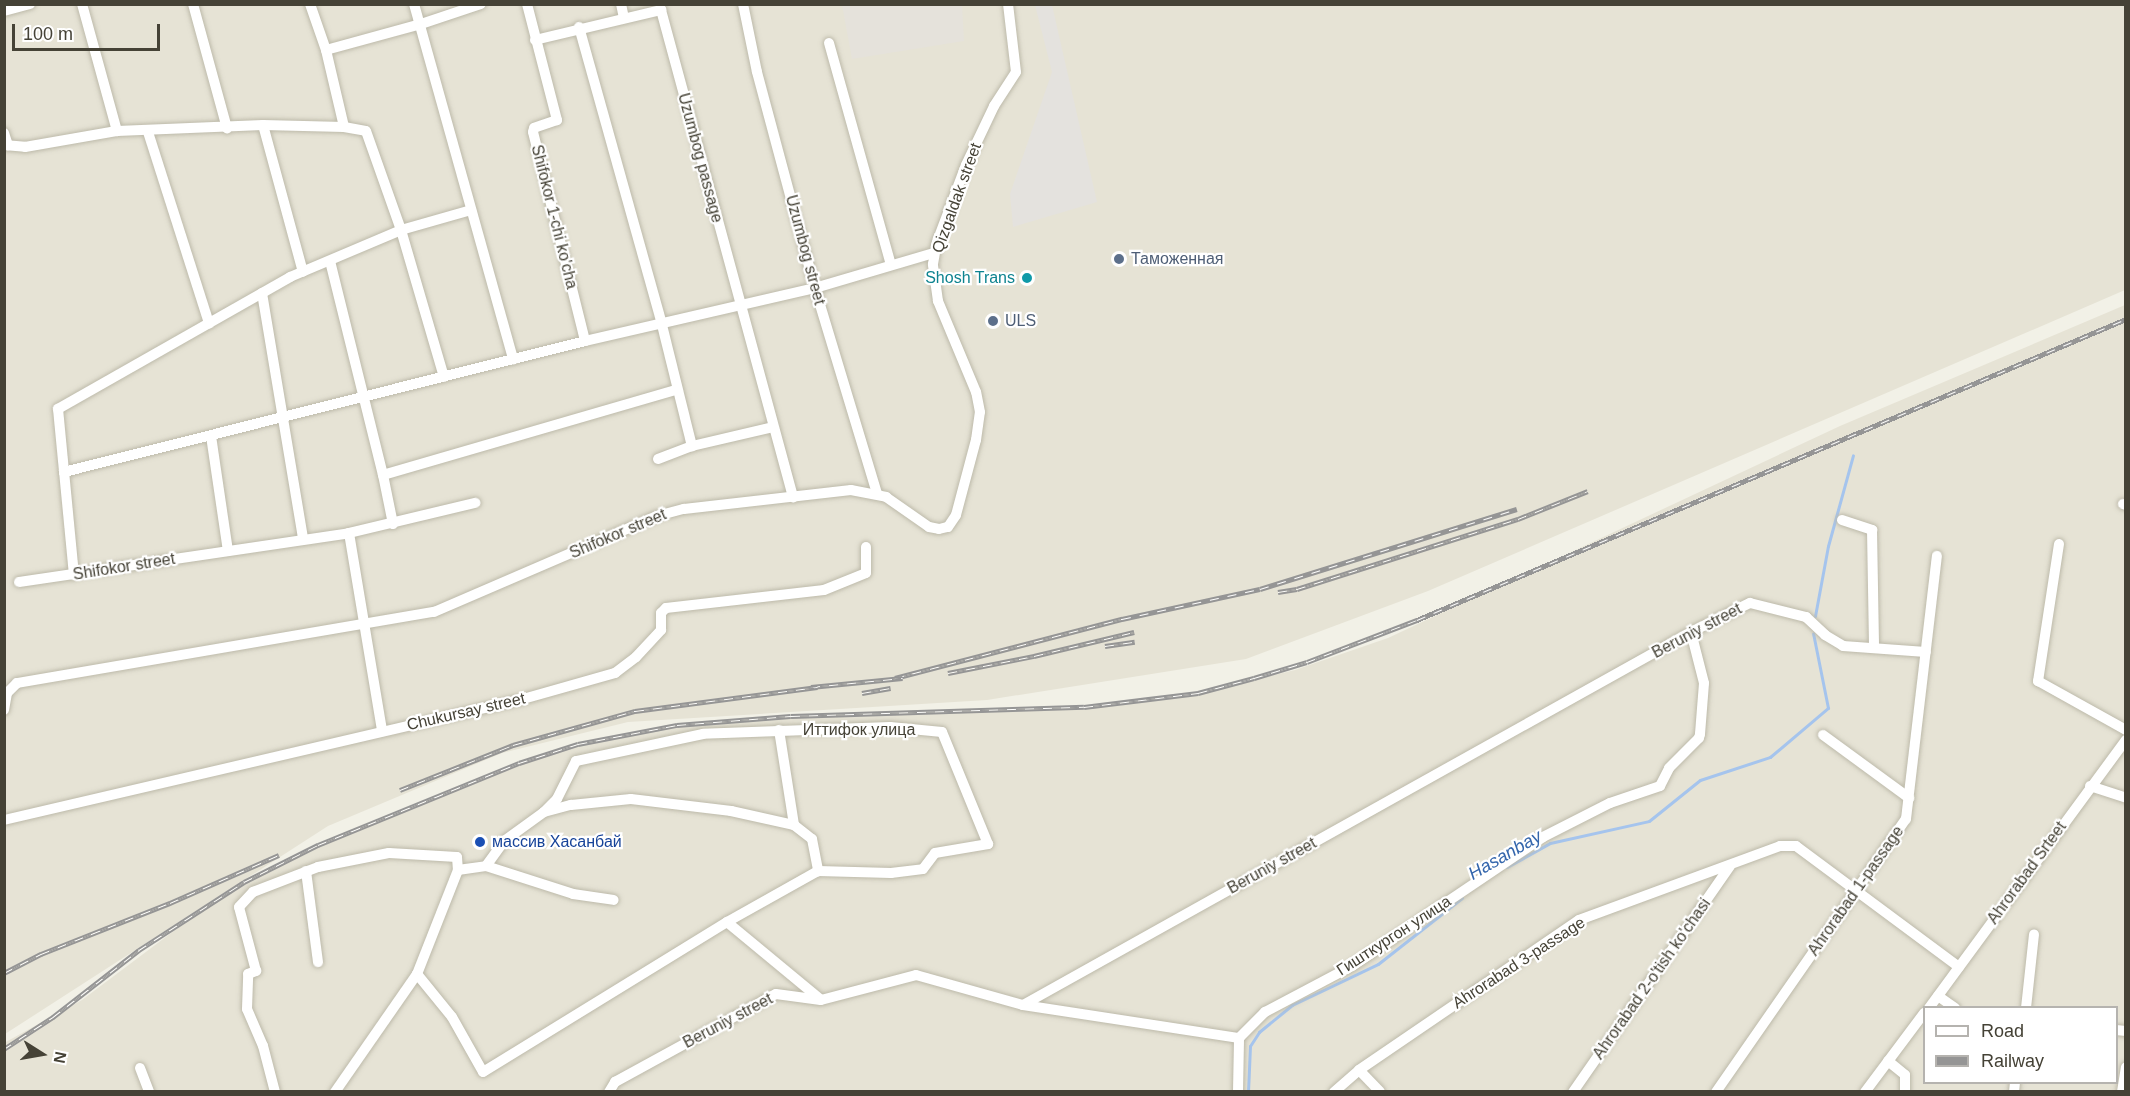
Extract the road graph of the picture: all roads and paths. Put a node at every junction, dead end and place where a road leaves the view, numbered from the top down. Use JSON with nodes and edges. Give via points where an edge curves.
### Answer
{"nodes":[{"id":1,"x":30,"y":4,"type":"edge"},
{"id":2,"x":82,"y":4,"type":"edge"},
{"id":3,"x":193,"y":4,"type":"edge"},
{"id":4,"x":310,"y":4,"type":"edge"},
{"id":5,"x":414,"y":4,"type":"edge"},
{"id":6,"x":481,"y":4,"type":"edge"},
{"id":7,"x":527,"y":4,"type":"edge"},
{"id":8,"x":621,"y":4,"type":"edge"},
{"id":9,"x":743,"y":4,"type":"edge"},
{"id":10,"x":1008,"y":4,"type":"edge"},
{"id":11,"x":4,"y":11,"type":"edge"},
{"id":12,"x":624,"y":18,"type":"junction"},
{"id":13,"x":421,"y":24,"type":"junction"},
{"id":14,"x":579,"y":27,"type":"junction"},
{"id":15,"x":535,"y":40,"type":"junction"},
{"id":16,"x":829,"y":44,"type":"dead end"},
{"id":17,"x":326,"y":50,"type":"junction"},
{"id":18,"x":263,"y":125,"type":"junction"},
{"id":19,"x":344,"y":127,"type":"junction"},
{"id":20,"x":227,"y":128,"type":"junction"},
{"id":21,"x":117,"y":131,"type":"junction"},
{"id":22,"x":147,"y":132,"type":"junction"},
{"id":23,"x":4,"y":133,"type":"edge"},
{"id":24,"x":6,"y":145,"type":"edge"},
{"id":25,"x":471,"y":210,"type":"junction"},
{"id":26,"x":401,"y":230,"type":"junction"},
{"id":27,"x":934,"y":253,"type":"junction"},
{"id":28,"x":330,"y":261,"type":"junction"},
{"id":29,"x":891,"y":265,"type":"junction"},
{"id":30,"x":303,"y":272,"type":"junction"},
{"id":31,"x":815,"y":288,"type":"junction"},
{"id":32,"x":262,"y":293,"type":"junction"},
{"id":33,"x":740,"y":306,"type":"junction"},
{"id":34,"x":209,"y":323,"type":"junction"},
{"id":35,"x":662,"y":325,"type":"junction"},
{"id":36,"x":585,"y":341,"type":"junction"},
{"id":37,"x":513,"y":359,"type":"junction"},
{"id":38,"x":444,"y":377,"type":"junction"},
{"id":39,"x":676,"y":390,"type":"junction"},
{"id":40,"x":364,"y":398,"type":"junction"},
{"id":41,"x":282,"y":418,"type":"junction"},
{"id":42,"x":773,"y":427,"type":"junction"},
{"id":43,"x":211,"y":436,"type":"junction"},
{"id":44,"x":692,"y":446,"type":"junction"},
{"id":45,"x":658,"y":459,"type":"dead end"},
{"id":46,"x":64,"y":472,"type":"junction"},
{"id":47,"x":382,"y":475,"type":"junction"},
{"id":48,"x":877,"y":494,"type":"junction"},
{"id":49,"x":793,"y":497,"type":"junction"},
{"id":50,"x":475,"y":503,"type":"dead end"},
{"id":51,"x":911,"y":516,"type":"joint"},
{"id":52,"x":1842,"y":520,"type":"dead end"},
{"id":53,"x":393,"y":524,"type":"junction"},
{"id":54,"x":349,"y":533,"type":"junction"},
{"id":55,"x":303,"y":538,"type":"junction"},
{"id":56,"x":2059,"y":544,"type":"dead end"},
{"id":57,"x":866,"y":547,"type":"dead end"},
{"id":58,"x":228,"y":551,"type":"junction"},
{"id":59,"x":1937,"y":556,"type":"dead end"},
{"id":60,"x":74,"y":575,"type":"junction"},
{"id":61,"x":19,"y":582,"type":"dead end"},
{"id":62,"x":364,"y":625,"type":"junction"},
{"id":63,"x":1691,"y":632,"type":"junction"},
{"id":64,"x":1874,"y":648,"type":"junction"},
{"id":65,"x":1926,"y":652,"type":"junction"},
{"id":66,"x":4,"y":710,"type":"edge"},
{"id":67,"x":778,"y":730,"type":"junction"},
{"id":68,"x":2126,"y":730,"type":"edge"},
{"id":69,"x":382,"y":731,"type":"junction"},
{"id":70,"x":1822,"y":735,"type":"dead end"},
{"id":71,"x":2126,"y":740,"type":"edge"},
{"id":72,"x":2090,"y":786,"type":"junction"},
{"id":73,"x":1909,"y":798,"type":"junction"},
{"id":74,"x":2126,"y":798,"type":"edge"},
{"id":75,"x":544,"y":812,"type":"junction"},
{"id":76,"x":4,"y":820,"type":"edge"},
{"id":77,"x":794,"y":825,"type":"junction"},
{"id":78,"x":486,"y":866,"type":"junction"},
{"id":79,"x":1730,"y":866,"type":"junction"},
{"id":80,"x":458,"y":870,"type":"junction"},
{"id":81,"x":818,"y":871,"type":"junction"},
{"id":82,"x":306,"y":872,"type":"junction"},
{"id":83,"x":1856,"y":893,"type":"junction"},
{"id":84,"x":614,"y":900,"type":"dead end"},
{"id":85,"x":727,"y":922,"type":"junction"},
{"id":86,"x":2034,"y":933,"type":"dead end"},
{"id":87,"x":318,"y":962,"type":"dead end"},
{"id":88,"x":1959,"y":967,"type":"junction"},
{"id":89,"x":417,"y":974,"type":"junction"},
{"id":90,"x":1938,"y":996,"type":"junction"},
{"id":91,"x":821,"y":1000,"type":"junction"},
{"id":92,"x":1023,"y":1005,"type":"junction"},
{"id":93,"x":1930,"y":1006,"type":"edge"},
{"id":94,"x":1952,"y":1006,"type":"edge"},
{"id":95,"x":2026,"y":1006,"type":"edge"},
{"id":96,"x":1923,"y":1014,"type":"edge"},
{"id":97,"x":1239,"y":1038,"type":"junction"},
{"id":98,"x":1888,"y":1061,"type":"junction"},
{"id":99,"x":2126,"y":1067,"type":"edge"},
{"id":100,"x":140,"y":1068,"type":"dead end"},
{"id":101,"x":1359,"y":1070,"type":"junction"},
{"id":102,"x":149,"y":1092,"type":"edge"},
{"id":103,"x":275,"y":1092,"type":"edge"},
{"id":104,"x":336,"y":1092,"type":"edge"},
{"id":105,"x":609,"y":1092,"type":"edge"},
{"id":106,"x":1238,"y":1092,"type":"edge"},
{"id":107,"x":1334,"y":1092,"type":"edge"},
{"id":108,"x":1380,"y":1092,"type":"edge"},
{"id":109,"x":1573,"y":1092,"type":"edge"},
{"id":110,"x":1716,"y":1092,"type":"edge"},
{"id":111,"x":1865,"y":1092,"type":"edge"},
{"id":112,"x":1905,"y":1092,"type":"edge"},
{"id":113,"x":2122,"y":1092,"type":"edge"}],
"edges":[{"from":1,"to":11,"type":"street"},
{"from":2,"to":21,"type":"street"},
{"from":3,"to":20,"type":"street"},
{"from":4,"to":17,"type":"street"},
{"from":5,"to":13,"type":"street"},
{"from":6,"to":13,"type":"street"},
{"from":7,"to":15,"type":"street"},
{"from":8,"to":12,"type":"street"},
{"from":9,"to":31,"type":"street","name":"Uzumbog street","via":[[757,72]]},
{"from":10,"to":27,"type":"street","name":"Qizgaldak street","via":[[1016,72],[994,106],[966,165]]},
{"from":12,"to":14,"type":"street"},
{"from":12,"to":33,"type":"street","name":"Uzumbog passage","via":[[661,10]]},
{"from":13,"to":17,"type":"street"},
{"from":13,"to":25,"type":"street"},
{"from":14,"to":15,"type":"street"},
{"from":14,"to":35,"type":"street"},
{"from":15,"to":36,"type":"street","name":"Shifokor 1-chi ko'cha","via":[[557,120],[532,132]]},
{"from":16,"to":29,"type":"street"},
{"from":17,"to":19,"type":"street"},
{"from":18,"to":19,"type":"street"},
{"from":18,"to":20,"type":"street"},
{"from":18,"to":30,"type":"street"},
{"from":19,"to":26,"type":"street","via":[[366,131]]},
{"from":20,"to":22,"type":"street"},
{"from":21,"to":22,"type":"street"},
{"from":21,"to":24,"type":"street","via":[[25,147]]},
{"from":22,"to":34,"type":"street"},
{"from":23,"to":24,"type":"street"},
{"from":25,"to":26,"type":"street"},
{"from":25,"to":37,"type":"street"},
{"from":26,"to":28,"type":"street"},
{"from":26,"to":38,"type":"street"},
{"from":27,"to":29,"type":"street"},
{"from":27,"to":51,"type":"street","name":"Qizgaldak street","via":[[936,295],[976,392],[980,418],[954,519],[939,529]]},
{"from":28,"to":30,"type":"street"},
{"from":28,"to":40,"type":"street"},
{"from":29,"to":31,"type":"street"},
{"from":30,"to":32,"type":"street"},
{"from":31,"to":33,"type":"street"},
{"from":31,"to":48,"type":"street","name":"Uzumbog street"},
{"from":32,"to":34,"type":"street"},
{"from":32,"to":41,"type":"street"},
{"from":33,"to":35,"type":"street"},
{"from":33,"to":42,"type":"street","name":"Uzumbog passage"},
{"from":34,"to":46,"type":"street","via":[[58,409]]},
{"from":35,"to":36,"type":"street"},
{"from":35,"to":39,"type":"street"},
{"from":36,"to":37,"type":"street"},
{"from":37,"to":38,"type":"street"},
{"from":38,"to":40,"type":"street"},
{"from":39,"to":44,"type":"street"},
{"from":39,"to":47,"type":"street"},
{"from":40,"to":41,"type":"street"},
{"from":40,"to":47,"type":"street"},
{"from":41,"to":43,"type":"street"},
{"from":41,"to":55,"type":"street"},
{"from":42,"to":44,"type":"street"},
{"from":42,"to":49,"type":"street","name":"Uzumbog passage"},
{"from":43,"to":46,"type":"street"},
{"from":43,"to":58,"type":"street"},
{"from":44,"to":45,"type":"street"},
{"from":46,"to":60,"type":"street"},
{"from":47,"to":53,"type":"street"},
{"from":48,"to":49,"type":"street","name":"Shifokor street","via":[[843,489]]},
{"from":48,"to":51,"type":"street","name":"Shifokor street","via":[[895,502]]},
{"from":49,"to":62,"type":"street","name":"Shifokor street","via":[[684,509],[657,516],[448,607]]},
{"from":50,"to":53,"type":"street","name":"Shifokor street"},
{"from":52,"to":64,"type":"street","via":[[1872,530]]},
{"from":53,"to":54,"type":"street","name":"Shifokor street"},
{"from":54,"to":55,"type":"street","name":"Shifokor street"},
{"from":54,"to":62,"type":"street"},
{"from":55,"to":58,"type":"street","name":"Shifokor street"},
{"from":56,"to":68,"type":"street","via":[[2038,681]]},
{"from":57,"to":69,"type":"street","name":"Chukursay street","via":[[866,573],[824,590],[666,608],[661,613],[661,630],[615,673],[523,699]]},
{"from":58,"to":60,"type":"street","name":"Shifokor street"},
{"from":59,"to":65,"type":"street","name":"Ahrorabad 1-passage"},
{"from":60,"to":61,"type":"street","name":"Shifokor street"},
{"from":62,"to":66,"type":"street","name":"Shifokor street","via":[[18,683],[7,693]]},
{"from":62,"to":69,"type":"street"},
{"from":63,"to":64,"type":"street","name":"Beruniy street","via":[[1750,603],[1806,616],[1843,646]]},
{"from":63,"to":92,"type":"street","name":"Beruniy street"},
{"from":63,"to":97,"type":"street","name":"Гишткургон улица","via":[[1704,682],[1700,734],[1669,768],[1660,786],[1610,803],[1543,837],[1352,966],[1265,1012]]},
{"from":64,"to":65,"type":"street","name":"Beruniy street"},
{"from":65,"to":73,"type":"street","name":"Ahrorabad 1-passage"},
{"from":67,"to":75,"type":"street","name":"Иттифок улица","via":[[703,734],[576,761],[557,799]]},
{"from":67,"to":77,"type":"street"},
{"from":67,"to":81,"type":"street","name":"Иттифок улица","via":[[890,727],[942,732],[988,844],[935,853],[923,870]]},
{"from":69,"to":76,"type":"street","name":"Chukursay street"},
{"from":70,"to":73,"type":"street"},
{"from":71,"to":72,"type":"street","name":"Ahrorabad Srteet"},
{"from":72,"to":74,"type":"street"},
{"from":72,"to":88,"type":"street","name":"Ahrorabad Srteet"},
{"from":73,"to":83,"type":"street","name":"Ahrorabad 1-passage","via":[[1902,826]]},
{"from":75,"to":77,"type":"street","name":"Иттифок улица","via":[[631,799],[731,811]]},
{"from":75,"to":78,"type":"street","name":"Иттифок улица","via":[[504,841]]},
{"from":77,"to":81,"type":"street","via":[[812,839]]},
{"from":78,"to":80,"type":"street"},
{"from":78,"to":84,"type":"street","via":[[573,894]]},
{"from":79,"to":83,"type":"street","name":"Ahrorabad 3-passage","via":[[1796,846]]},
{"from":79,"to":101,"type":"street","name":"Ahrorabad 3-passage","via":[[1579,920]]},
{"from":79,"to":109,"type":"street","name":"Ahrorabad 2-o'tish ko'chasi"},
{"from":80,"to":82,"type":"street","via":[[457,856],[389,853]]},
{"from":80,"to":89,"type":"street"},
{"from":81,"to":85,"type":"street"},
{"from":82,"to":87,"type":"street"},
{"from":82,"to":103,"type":"street","via":[[253,892],[239,907],[256,970],[248,974],[248,1009]]},
{"from":83,"to":88,"type":"street"},
{"from":83,"to":110,"type":"street","name":"Ahrorabad 1-passage"},
{"from":85,"to":89,"type":"street","via":[[483,1072],[452,1017]]},
{"from":85,"to":91,"type":"street"},
{"from":86,"to":95,"type":"street"},
{"from":88,"to":90,"type":"street","name":"Ahrorabad Srteet"},
{"from":89,"to":104,"type":"street"},
{"from":90,"to":93,"type":"street","name":"Ahrorabad Srteet"},
{"from":90,"to":94,"type":"street"},
{"from":91,"to":92,"type":"street","name":"Beruniy street","via":[[916,975]]},
{"from":91,"to":105,"type":"street","name":"Beruniy street","via":[[776,994],[615,1082]]},
{"from":92,"to":97,"type":"street"},
{"from":96,"to":98,"type":"street"},
{"from":97,"to":106,"type":"street"},
{"from":98,"to":111,"type":"street"},
{"from":98,"to":112,"type":"street","via":[[1905,1075]]},
{"from":99,"to":113,"type":"street"},
{"from":100,"to":102,"type":"street"},
{"from":101,"to":107,"type":"street","name":"Ahrorabad 3-passage"},
{"from":101,"to":108,"type":"street"}]}
